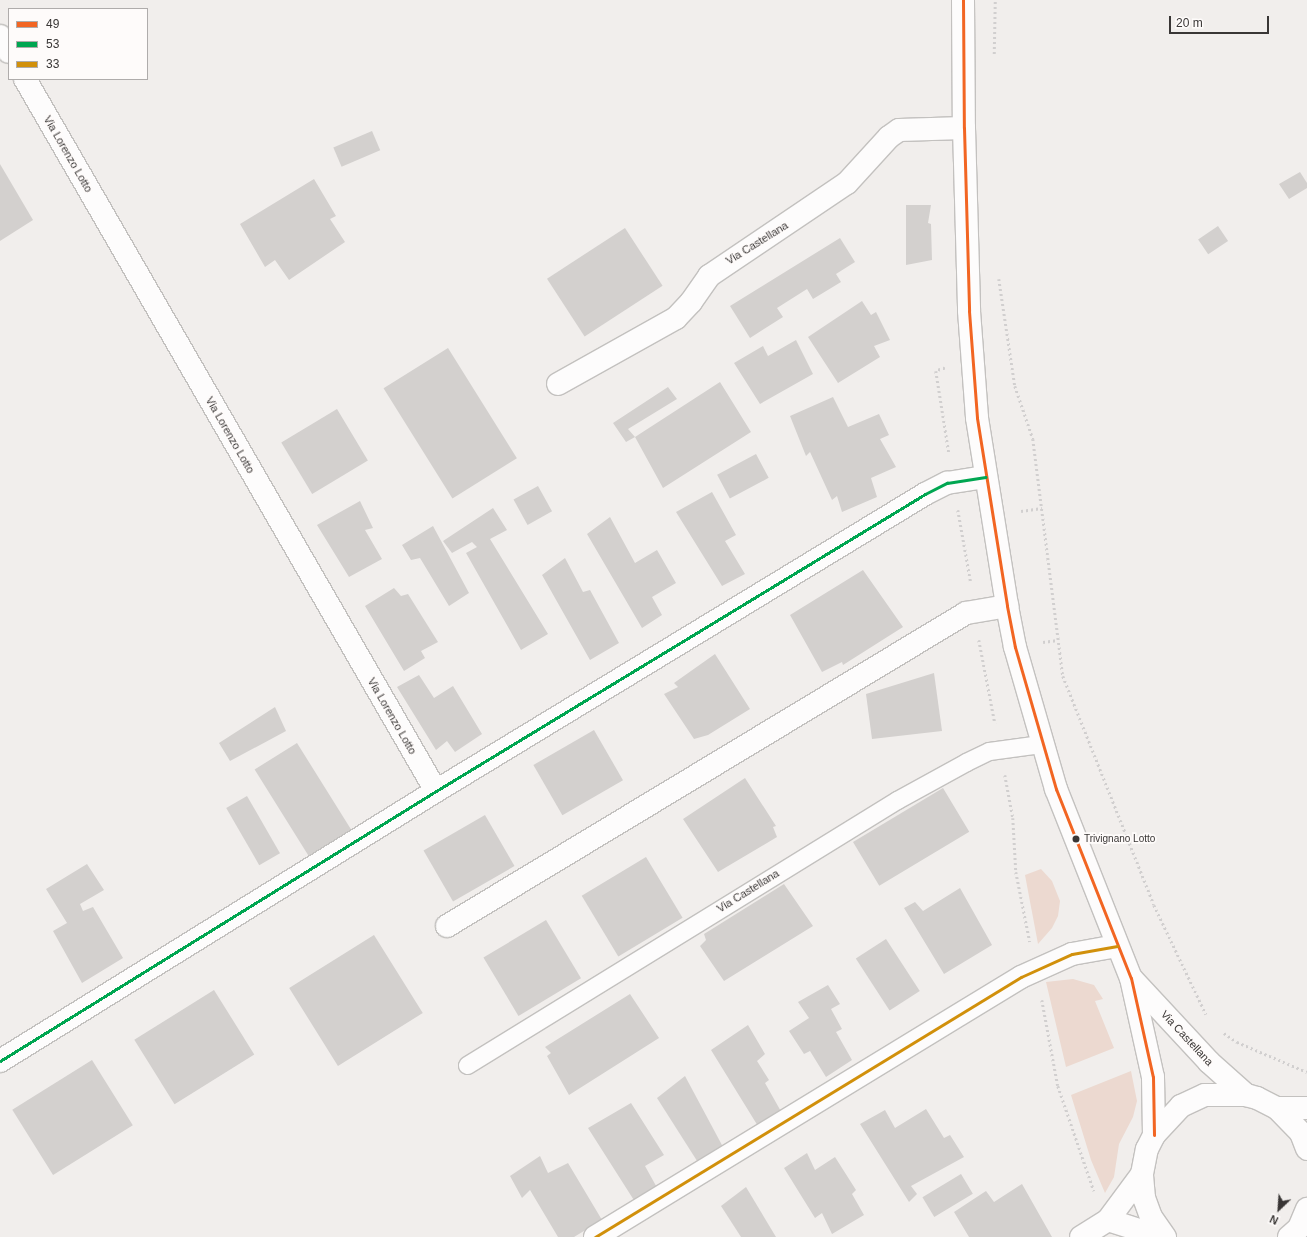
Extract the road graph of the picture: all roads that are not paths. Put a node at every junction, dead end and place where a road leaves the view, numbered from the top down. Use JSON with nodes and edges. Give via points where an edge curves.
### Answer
{"nodes":[{"id":1,"x":963,"y":0,"type":"edge"},
{"id":2,"x":0,"y":36,"type":"edge"},
{"id":3,"x":8,"y":50,"type":"edge"},
{"id":4,"x":26,"y":80,"type":"edge"},
{"id":5,"x":964,"y":128,"type":"junction"},
{"id":6,"x":558,"y":384,"type":"dead end"},
{"id":7,"x":986,"y":477,"type":"junction"},
{"id":8,"x":1007,"y":606,"type":"junction"},
{"id":9,"x":1041,"y":744,"type":"junction"},
{"id":10,"x":436,"y":791,"type":"junction"},
{"id":11,"x":447,"y":926,"type":"dead end"},
{"id":12,"x":1117,"y":946,"type":"junction"},
{"id":13,"x":1132,"y":978,"type":"junction"},
{"id":14,"x":0,"y":1061,"type":"edge"},
{"id":15,"x":466,"y":1065,"type":"dead end"},
{"id":16,"x":1246,"y":1095,"type":"junction"},
{"id":17,"x":1277,"y":1108,"type":"junction"},
{"id":18,"x":1307,"y":1108,"type":"edge"},
{"id":19,"x":1154,"y":1134,"type":"junction"},
{"id":20,"x":1307,"y":1149,"type":"edge"},
{"id":21,"x":1142,"y":1174,"type":"junction"},
{"id":22,"x":1108,"y":1220,"type":"junction"},
{"id":23,"x":595,"y":1237,"type":"edge"},
{"id":24,"x":1081,"y":1237,"type":"edge"},
{"id":25,"x":1161,"y":1237,"type":"edge"},
{"id":26,"x":1165,"y":1237,"type":"edge"}],
"edges":[{"from":1,"to":5,"type":"street","name":"Via Castellana"},
{"from":2,"to":3,"type":"street"},
{"from":4,"to":10,"type":"street","name":"Via Lorenzo Lotto"},
{"from":5,"to":6,"type":"street","name":"Via Castellana","via":[[899,130],[889,137],[847,183],[709,276],[676,318]]},
{"from":5,"to":7,"type":"street","name":"Via Castellana","via":[[973,360]]},
{"from":7,"to":8,"type":"street","name":"Via Castellana"},
{"from":7,"to":10,"type":"street","via":[[953,483],[925,494]]},
{"from":8,"to":9,"type":"street","name":"Via Castellana"},
{"from":8,"to":11,"type":"street","via":[[966,613]]},
{"from":9,"to":12,"type":"street","name":"Via Castellana"},
{"from":9,"to":15,"type":"lane","name":"Via Castellana","via":[[989,751],[897,800]]},
{"from":10,"to":14,"type":"street"},
{"from":12,"to":13,"type":"street","name":"Via Castellana"},
{"from":12,"to":23,"type":"street","via":[[1072,954],[1021,977]]},
{"from":13,"to":16,"type":"street","name":"Via Castellana","via":[[1209,1062]]},
{"from":13,"to":19,"type":"street","name":"Via Castellana","via":[[1153,1077]]},
{"from":16,"to":17,"type":"street"},
{"from":16,"to":19,"type":"street","via":[[1205,1095],[1181,1106]]},
{"from":17,"to":18,"type":"street"},
{"from":17,"to":20,"type":"street","via":[[1301,1133]]},
{"from":19,"to":21,"type":"street","via":[[1147,1149]]},
{"from":21,"to":22,"type":"street"},
{"from":21,"to":26,"type":"street","via":[[1144,1198],[1151,1217]]},
{"from":22,"to":24,"type":"street"},
{"from":22,"to":25,"type":"street"}]}
